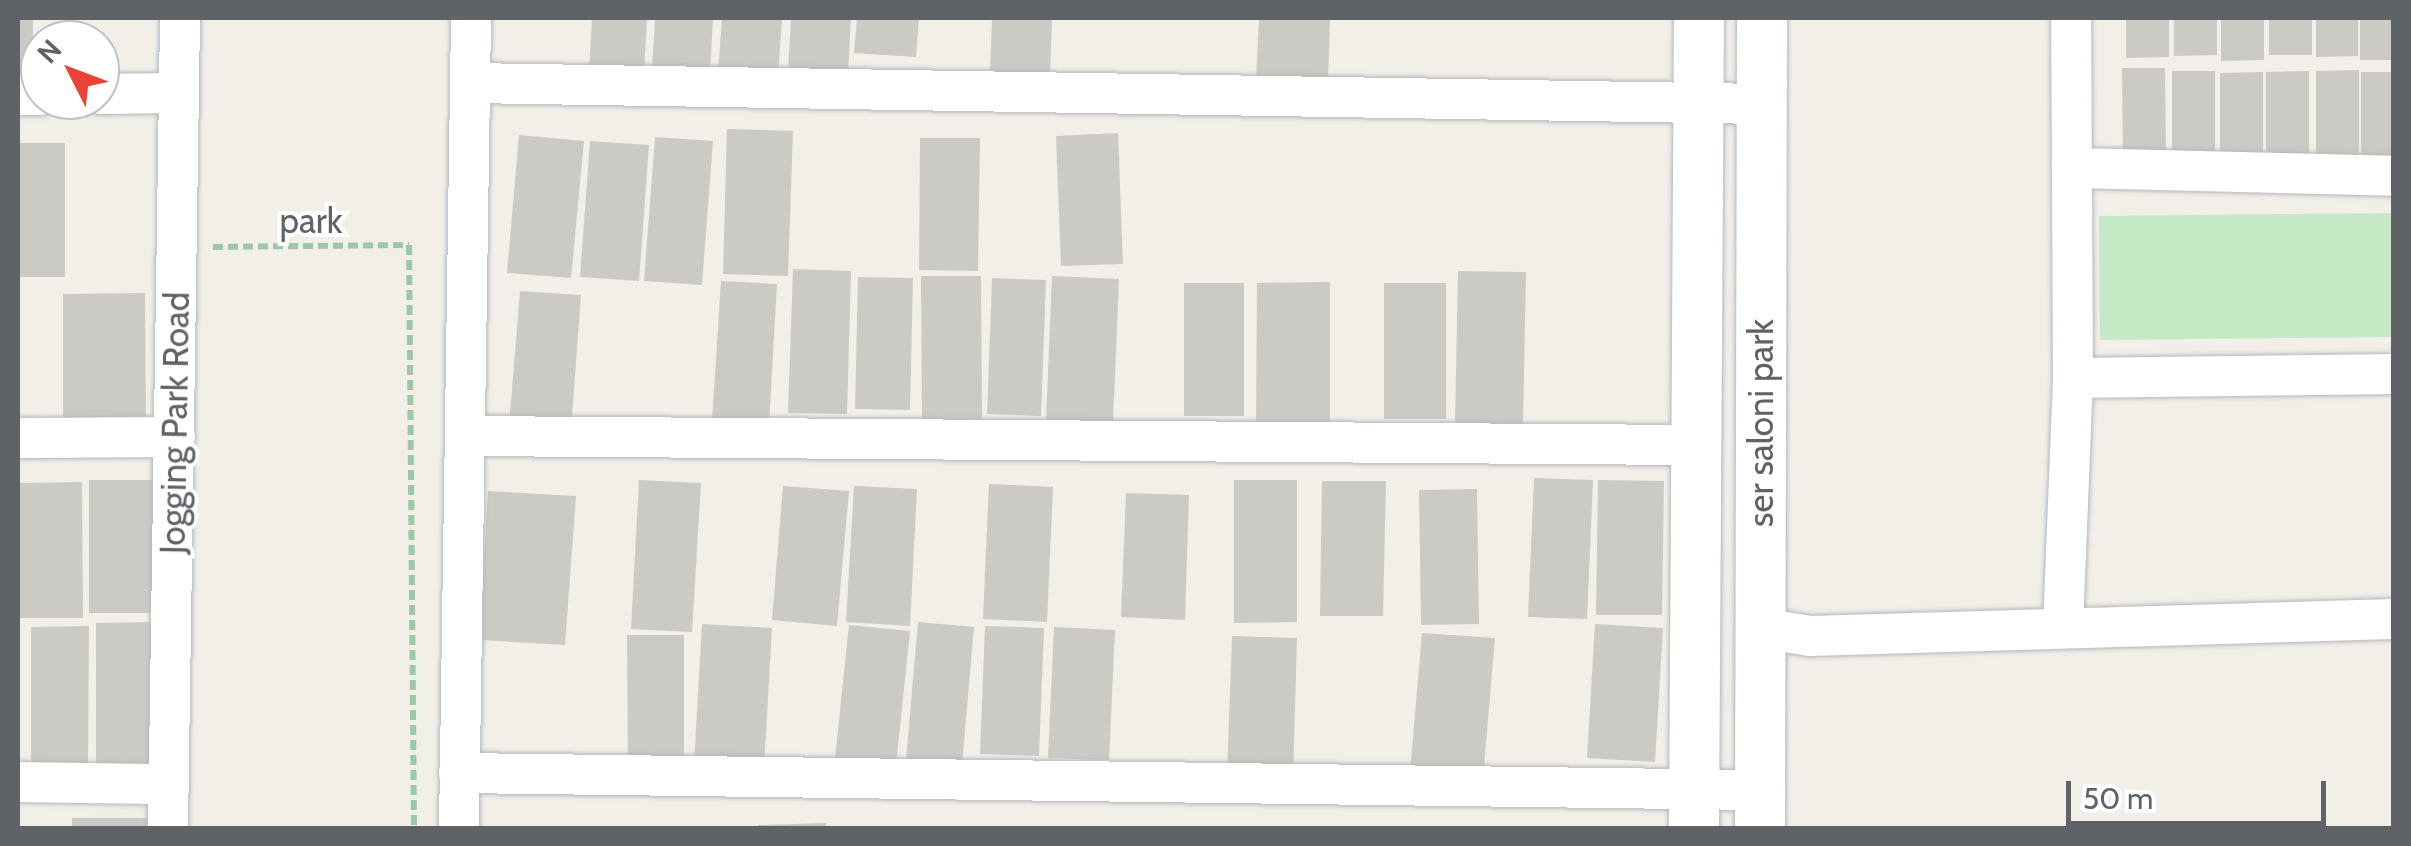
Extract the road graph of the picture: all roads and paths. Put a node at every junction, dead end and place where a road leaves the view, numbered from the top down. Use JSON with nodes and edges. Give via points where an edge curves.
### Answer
{"nodes":[{"id":1,"x":180,"y":18,"type":"edge"},
{"id":2,"x":471,"y":18,"type":"edge"},
{"id":3,"x":1699,"y":18,"type":"edge"},
{"id":4,"x":1762,"y":18,"type":"edge"},
{"id":5,"x":2070,"y":18,"type":"edge"},
{"id":6,"x":470,"y":83,"type":"junction"},
{"id":7,"x":178,"y":93,"type":"junction"},
{"id":8,"x":120,"y":94,"type":"edge"},
{"id":9,"x":1698,"y":104,"type":"junction"},
{"id":10,"x":1762,"y":104,"type":"junction"},
{"id":11,"x":2074,"y":168,"type":"junction"},
{"id":12,"x":2394,"y":176,"type":"edge"},
{"id":13,"x":212,"y":266,"type":"dead end"},
{"id":14,"x":2394,"y":374,"type":"edge"},
{"id":15,"x":2073,"y":378,"type":"junction"},
{"id":16,"x":465,"y":436,"type":"junction"},
{"id":17,"x":175,"y":437,"type":"junction"},
{"id":18,"x":18,"y":438,"type":"edge"},
{"id":19,"x":1696,"y":446,"type":"junction"},
{"id":20,"x":2394,"y":619,"type":"edge"},
{"id":21,"x":1760,"y":628,"type":"junction"},
{"id":22,"x":2063,"y":628,"type":"junction"},
{"id":23,"x":460,"y":773,"type":"junction"},
{"id":24,"x":18,"y":782,"type":"edge"},
{"id":25,"x":169,"y":784,"type":"junction"},
{"id":26,"x":1694,"y":809,"type":"edge"},
{"id":27,"x":1760,"y":809,"type":"edge"},
{"id":28,"x":168,"y":828,"type":"edge"},
{"id":29,"x":414,"y":828,"type":"edge"},
{"id":30,"x":458,"y":828,"type":"edge"}],
"edges":[{"from":1,"to":7,"type":"street","name":"Jogging Park Road"},
{"from":2,"to":6,"type":"street"},
{"from":3,"to":9,"type":"street"},
{"from":4,"to":10,"type":"street","name":"ser saloni park"},
{"from":5,"to":11,"type":"street"},
{"from":6,"to":9,"type":"street"},
{"from":6,"to":16,"type":"street"},
{"from":7,"to":8,"type":"street"},
{"from":7,"to":17,"type":"street","name":"Jogging Park Road"},
{"from":9,"to":10,"type":"street"},
{"from":9,"to":19,"type":"street"},
{"from":10,"to":21,"type":"street","name":"ser saloni park"},
{"from":11,"to":12,"type":"street"},
{"from":11,"to":15,"type":"street"},
{"from":13,"to":29,"type":"path","name":"park","via":[[213,246],[409,245]]},
{"from":14,"to":15,"type":"street"},
{"from":15,"to":22,"type":"street"},
{"from":16,"to":19,"type":"street"},
{"from":16,"to":23,"type":"street"},
{"from":17,"to":18,"type":"street"},
{"from":17,"to":25,"type":"street","name":"Jogging Park Road"},
{"from":19,"to":26,"type":"street"},
{"from":20,"to":22,"type":"street"},
{"from":21,"to":22,"type":"street","via":[[1810,636]]},
{"from":21,"to":27,"type":"street","name":"ser saloni park"},
{"from":23,"to":26,"type":"street"},
{"from":23,"to":30,"type":"street"},
{"from":24,"to":25,"type":"street"},
{"from":25,"to":28,"type":"street","name":"Jogging Park Road"},
{"from":26,"to":27,"type":"street"}]}
